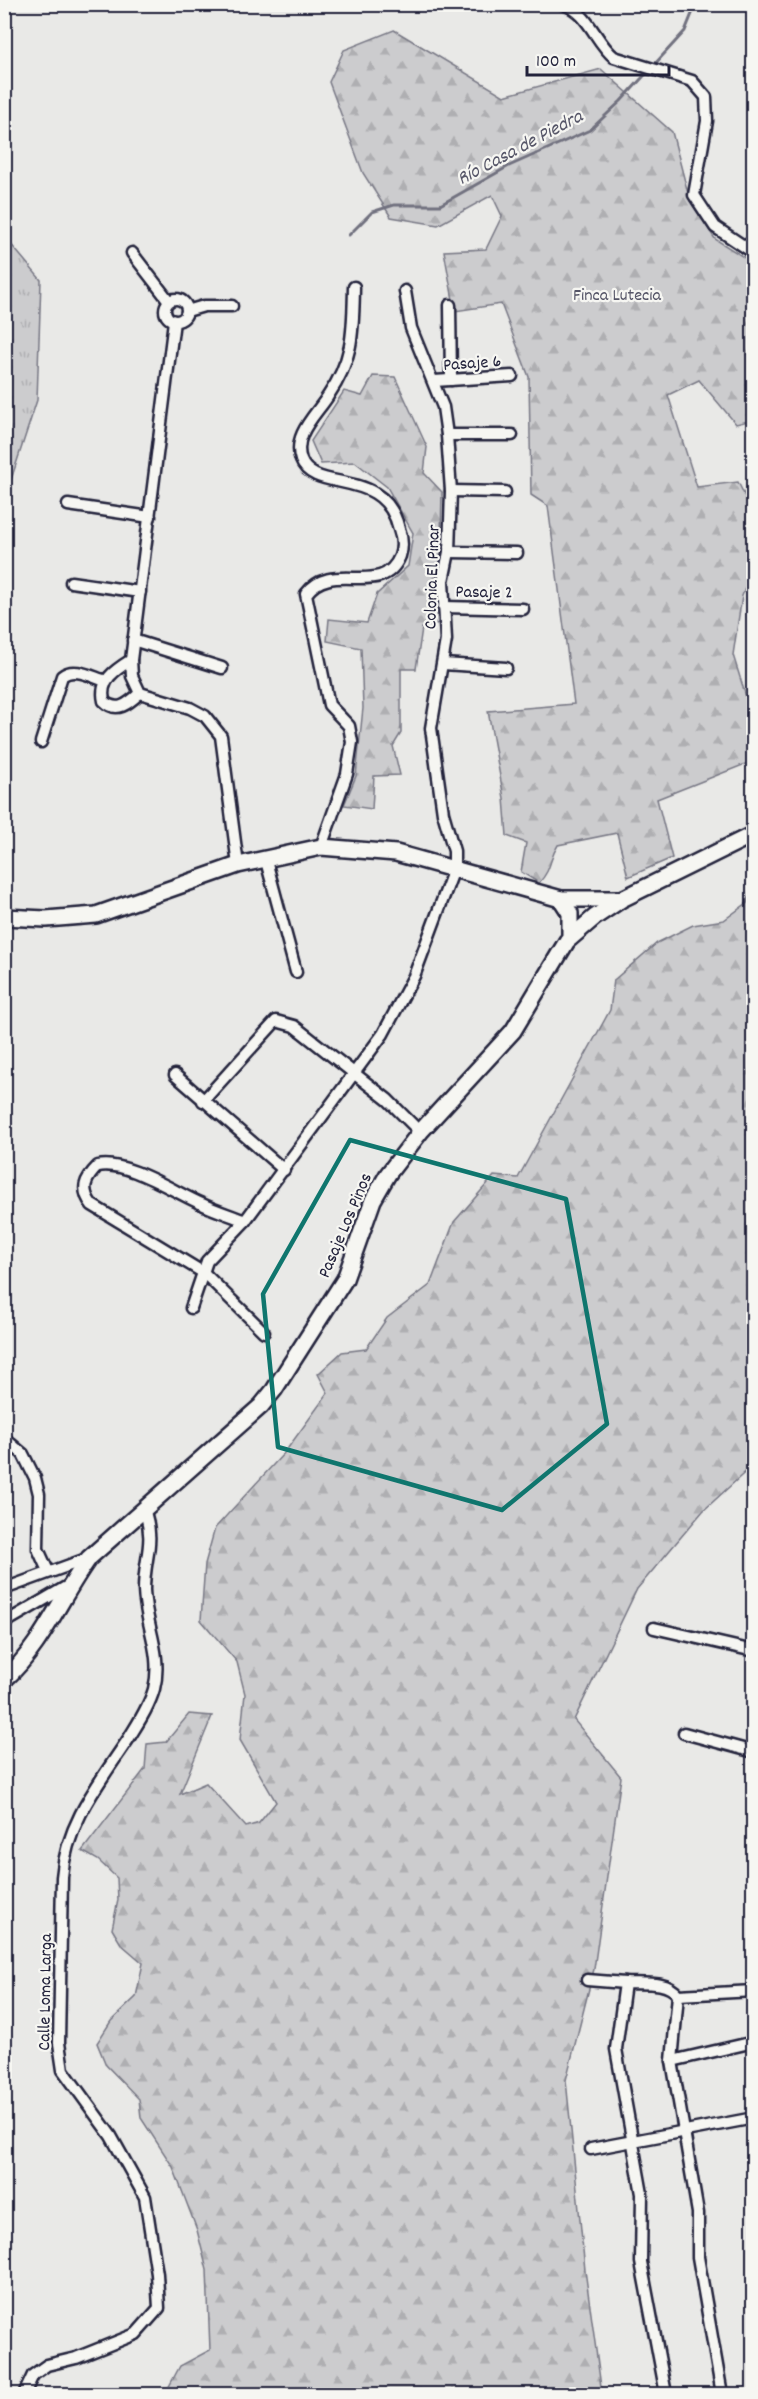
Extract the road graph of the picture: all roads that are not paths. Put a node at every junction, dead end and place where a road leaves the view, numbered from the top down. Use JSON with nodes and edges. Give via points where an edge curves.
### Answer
{"nodes":[{"id":1,"x":563,"y":4,"type":"edge"},
{"id":2,"x":753,"y":252,"type":"edge"},
{"id":3,"x":132,"y":253,"type":"dead end"},
{"id":4,"x":354,"y":287,"type":"dead end"},
{"id":5,"x":405,"y":291,"type":"dead end"},
{"id":6,"x":169,"y":301,"type":"junction"},
{"id":7,"x":450,"y":304,"type":"dead end"},
{"id":8,"x":232,"y":306,"type":"dead end"},
{"id":9,"x":187,"y":311,"type":"junction"},
{"id":10,"x":174,"y":321,"type":"junction"},
{"id":11,"x":512,"y":376,"type":"dead end"},
{"id":12,"x":451,"y":380,"type":"junction"},
{"id":13,"x":434,"y":381,"type":"junction"},
{"id":14,"x":447,"y":435,"type":"junction"},
{"id":15,"x":512,"y":435,"type":"dead end"},
{"id":16,"x":451,"y":491,"type":"junction"},
{"id":17,"x":505,"y":492,"type":"dead end"},
{"id":18,"x":68,"y":506,"type":"dead end"},
{"id":19,"x":150,"y":517,"type":"junction"},
{"id":20,"x":449,"y":552,"type":"junction"},
{"id":21,"x":517,"y":553,"type":"dead end"},
{"id":22,"x":71,"y":582,"type":"dead end"},
{"id":23,"x":140,"y":592,"type":"junction"},
{"id":24,"x":444,"y":607,"type":"junction"},
{"id":25,"x":523,"y":609,"type":"dead end"},
{"id":26,"x":133,"y":640,"type":"junction"},
{"id":27,"x":131,"y":660,"type":"junction"},
{"id":28,"x":443,"y":664,"type":"junction"},
{"id":29,"x":222,"y":668,"type":"dead end"},
{"id":30,"x":506,"y":668,"type":"dead end"},
{"id":31,"x":106,"y":681,"type":"junction"},
{"id":32,"x":140,"y":693,"type":"junction"},
{"id":33,"x":41,"y":742,"type":"dead end"},
{"id":34,"x":753,"y":834,"type":"edge"},
{"id":35,"x":321,"y":847,"type":"junction"},
{"id":36,"x":265,"y":857,"type":"junction"},
{"id":37,"x":238,"y":865,"type":"junction"},
{"id":38,"x":454,"y":869,"type":"junction"},
{"id":39,"x":561,"y":899,"type":"junction"},
{"id":40,"x":622,"y":899,"type":"junction"},
{"id":41,"x":4,"y":917,"type":"edge"},
{"id":42,"x":570,"y":938,"type":"junction"},
{"id":43,"x":296,"y":972,"type":"dead end"},
{"id":44,"x":354,"y":1074,"type":"junction"},
{"id":45,"x":175,"y":1075,"type":"dead end"},
{"id":46,"x":203,"y":1101,"type":"junction"},
{"id":47,"x":420,"y":1132,"type":"junction"},
{"id":48,"x":284,"y":1170,"type":"junction"},
{"id":49,"x":245,"y":1221,"type":"junction"},
{"id":50,"x":204,"y":1273,"type":"junction"},
{"id":51,"x":191,"y":1308,"type":"dead end"},
{"id":52,"x":264,"y":1332,"type":"dead end"},
{"id":53,"x":4,"y":1438,"type":"edge"},
{"id":54,"x":144,"y":1509,"type":"junction"},
{"id":55,"x":89,"y":1558,"type":"junction"},
{"id":56,"x":48,"y":1571,"type":"junction"},
{"id":57,"x":4,"y":1590,"type":"edge"},
{"id":58,"x":52,"y":1602,"type":"junction"},
{"id":59,"x":4,"y":1623,"type":"edge"},
{"id":60,"x":654,"y":1628,"type":"dead end"},
{"id":61,"x":753,"y":1652,"type":"edge"},
{"id":62,"x":4,"y":1680,"type":"edge"},
{"id":63,"x":684,"y":1732,"type":"dead end"},
{"id":64,"x":753,"y":1752,"type":"edge"},
{"id":65,"x":587,"y":1980,"type":"dead end"},
{"id":66,"x":625,"y":1983,"type":"junction"},
{"id":67,"x":753,"y":1991,"type":"edge"},
{"id":68,"x":678,"y":1995,"type":"junction"},
{"id":69,"x":753,"y":2042,"type":"edge"},
{"id":70,"x":672,"y":2061,"type":"junction"},
{"id":71,"x":753,"y":2118,"type":"edge"},
{"id":72,"x":686,"y":2132,"type":"junction"},
{"id":73,"x":632,"y":2140,"type":"junction"},
{"id":74,"x":591,"y":2149,"type":"dead end"},
{"id":75,"x":24,"y":2394,"type":"edge"},
{"id":76,"x":666,"y":2394,"type":"edge"},
{"id":77,"x":722,"y":2394,"type":"edge"}],
"edges":[{"from":1,"to":2,"type":"street","via":[[592,27],[614,57],[692,81],[706,97],[707,121],[694,195],[716,227]]},
{"from":3,"to":6,"type":"street"},
{"from":4,"to":35,"type":"street","via":[[346,367],[303,431],[299,447],[309,470],[331,480],[371,489],[385,500],[397,519],[402,540],[400,555],[391,569],[375,578],[332,578],[314,584],[306,594],[329,705],[349,726],[352,742],[347,774]]},
{"from":5,"to":13,"type":"street","name":"Colonia El Pinar","via":[[411,328],[425,368]]},
{"from":6,"to":9,"type":"street","via":[[184,302]]},
{"from":6,"to":10,"type":"street","via":[[165,310]]},
{"from":7,"to":12,"type":"street"},
{"from":8,"to":9,"type":"street","via":[[204,306]]},
{"from":9,"to":10,"type":"street","via":[[182,319]]},
{"from":10,"to":19,"type":"street"},
{"from":11,"to":12,"type":"street","name":"Pasaje 6"},
{"from":12,"to":13,"type":"street","name":"Pasaje 6"},
{"from":13,"to":14,"type":"street","name":"Colonia El Pinar"},
{"from":14,"to":15,"type":"street"},
{"from":14,"to":16,"type":"street","name":"Colonia El Pinar"},
{"from":16,"to":17,"type":"street"},
{"from":16,"to":20,"type":"street","name":"Colonia El Pinar"},
{"from":18,"to":19,"type":"street"},
{"from":19,"to":23,"type":"street"},
{"from":20,"to":21,"type":"street"},
{"from":20,"to":24,"type":"street","name":"Colonia El Pinar","via":[[443,581]]},
{"from":22,"to":23,"type":"street"},
{"from":23,"to":26,"type":"street"},
{"from":24,"to":25,"type":"street","name":"Pasaje 2"},
{"from":24,"to":28,"type":"street","name":"Colonia El Pinar"},
{"from":26,"to":27,"type":"street"},
{"from":26,"to":29,"type":"street"},
{"from":27,"to":31,"type":"street"},
{"from":27,"to":32,"type":"street","via":[[132,676]]},
{"from":28,"to":30,"type":"street"},
{"from":28,"to":38,"type":"street","name":"Colonia El Pinar","via":[[431,729]]},
{"from":31,"to":32,"type":"street","via":[[103,696],[109,706],[126,705]]},
{"from":31,"to":33,"type":"street","via":[[76,672],[62,676]]},
{"from":32,"to":37,"type":"street","via":[[190,708],[205,716],[221,736]]},
{"from":34,"to":40,"type":"main road","name":"Pasaje Los Pinos"},
{"from":35,"to":36,"type":"main road"},
{"from":35,"to":38,"type":"main road","via":[[396,853]]},
{"from":36,"to":37,"type":"main road"},
{"from":36,"to":43,"type":"street"},
{"from":37,"to":41,"type":"main road","via":[[96,915]]},
{"from":38,"to":39,"type":"main road"},
{"from":38,"to":44,"type":"street","via":[[414,976],[383,1035]]},
{"from":39,"to":40,"type":"main road"},
{"from":39,"to":42,"type":"main road","via":[[572,921]]},
{"from":40,"to":42,"type":"main road","name":"Pasaje Los Pinos"},
{"from":42,"to":47,"type":"main road","name":"Pasaje Los Pinos","via":[[513,1031]]},
{"from":44,"to":46,"type":"street","via":[[294,1026],[276,1021]]},
{"from":44,"to":47,"type":"street"},
{"from":44,"to":48,"type":"street"},
{"from":45,"to":46,"type":"street"},
{"from":46,"to":48,"type":"street"},
{"from":47,"to":54,"type":"main road","name":"Pasaje Los Pinos","via":[[376,1192],[345,1279],[274,1390],[261,1406]]},
{"from":48,"to":49,"type":"street"},
{"from":49,"to":50,"type":"street","via":[[207,1261]]},
{"from":49,"to":50,"type":"street","via":[[126,1168],[109,1163],[98,1166],[89,1175],[84,1194],[92,1205]]},
{"from":50,"to":51,"type":"street"},
{"from":50,"to":52,"type":"street"},
{"from":53,"to":56,"type":"street","via":[[23,1454],[35,1478],[39,1494],[38,1550]]},
{"from":54,"to":55,"type":"main road","name":"Pasaje Los Pinos"},
{"from":54,"to":75,"type":"street","name":"Calle Loma Larga","via":[[151,1534],[145,1597],[156,1648],[156,1676],[143,1715],[77,1819],[66,1850],[62,1877],[59,2043],[63,2070],[111,2136],[145,2197],[158,2274],[159,2308],[136,2334],[47,2365],[33,2375]]},
{"from":55,"to":56,"type":"street"},
{"from":55,"to":58,"type":"main road","name":"Pasaje Los Pinos"},
{"from":56,"to":57,"type":"street"},
{"from":58,"to":59,"type":"street"},
{"from":58,"to":62,"type":"main road","name":"Pasaje Los Pinos","via":[[36,1645]]},
{"from":60,"to":61,"type":"street"},
{"from":63,"to":64,"type":"street"},
{"from":65,"to":66,"type":"street"},
{"from":66,"to":68,"type":"street","via":[[663,1985],[673,1988]]},
{"from":66,"to":73,"type":"street","via":[[616,2049]]},
{"from":67,"to":68,"type":"street"},
{"from":68,"to":70,"type":"street"},
{"from":69,"to":70,"type":"street"},
{"from":70,"to":72,"type":"street"},
{"from":71,"to":72,"type":"street"},
{"from":72,"to":73,"type":"street"},
{"from":72,"to":77,"type":"street","via":[[698,2213],[699,2257]]},
{"from":73,"to":74,"type":"street"},
{"from":73,"to":76,"type":"street","via":[[642,2194],[641,2262]]}]}
